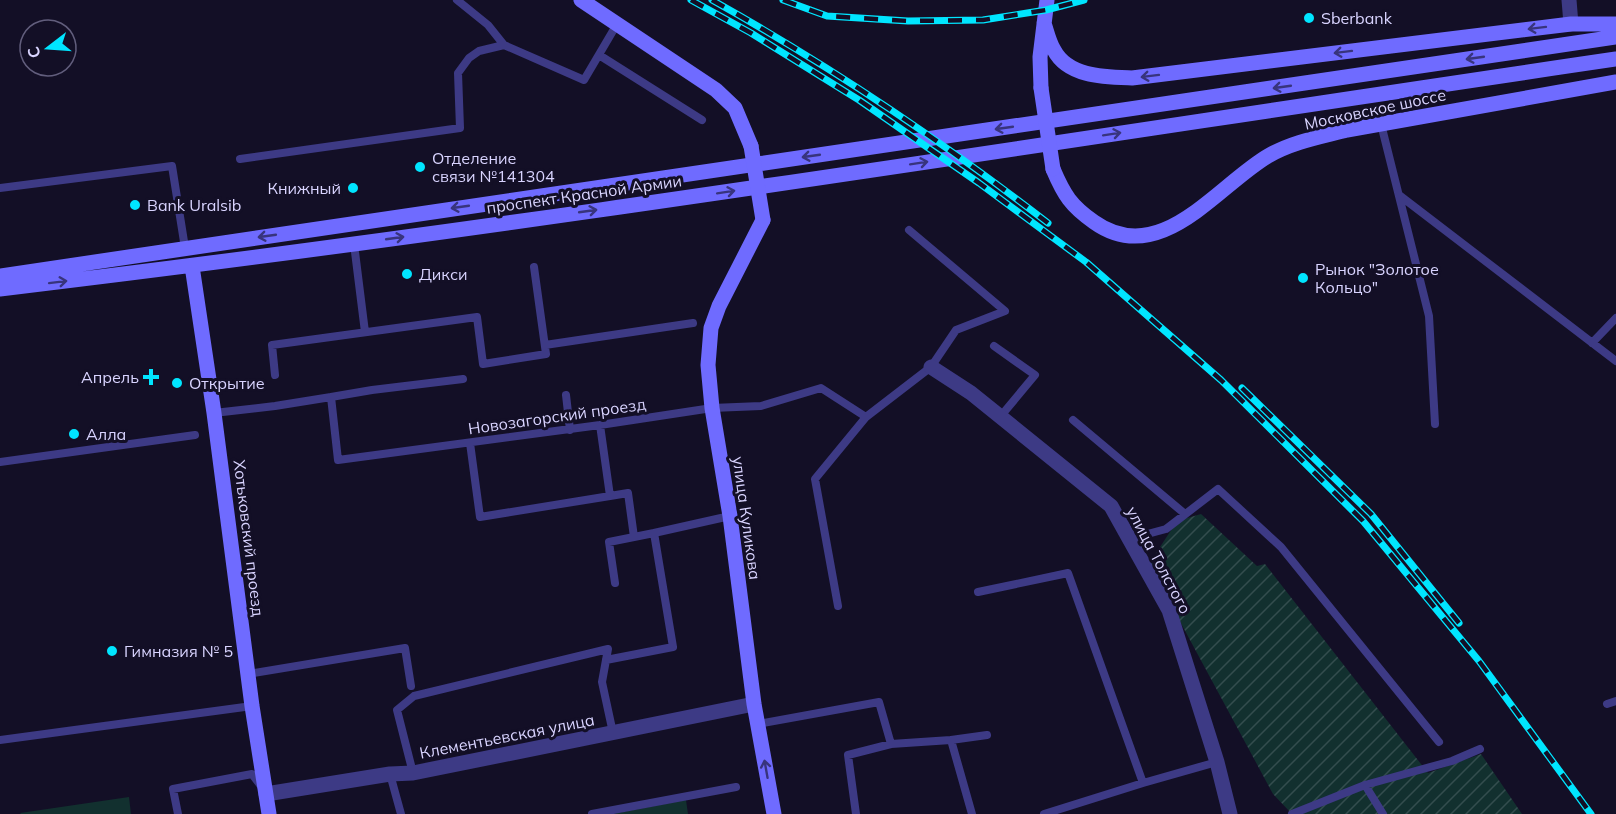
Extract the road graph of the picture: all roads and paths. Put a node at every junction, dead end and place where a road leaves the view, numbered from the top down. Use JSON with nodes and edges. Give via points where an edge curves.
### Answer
{"nodes":[{"id":1,"x":457,"y":0,"type":"edge"},
{"id":2,"x":581,"y":0,"type":"edge"},
{"id":3,"x":1047,"y":0,"type":"edge"},
{"id":4,"x":1569,"y":0,"type":"edge"},
{"id":5,"x":1044,"y":23,"type":"junction"},
{"id":6,"x":617,"y":24,"type":"junction"},
{"id":7,"x":1571,"y":24,"type":"junction"},
{"id":8,"x":1616,"y":24,"type":"edge"},
{"id":9,"x":1616,"y":37,"type":"edge"},
{"id":10,"x":504,"y":45,"type":"junction"},
{"id":11,"x":599,"y":55,"type":"junction"},
{"id":12,"x":1616,"y":60,"type":"edge"},
{"id":13,"x":1616,"y":82,"type":"edge"},
{"id":14,"x":1166,"y":104,"type":"joint"},
{"id":15,"x":702,"y":120,"type":"dead end"},
{"id":16,"x":1381,"y":124,"type":"junction"},
{"id":17,"x":1171,"y":125,"type":"joint"},
{"id":18,"x":240,"y":159,"type":"dead end"},
{"id":19,"x":0,"y":188,"type":"edge"},
{"id":20,"x":1399,"y":195,"type":"junction"},
{"id":21,"x":909,"y":230,"type":"dead end"},
{"id":22,"x":354,"y":244,"type":"junction"},
{"id":23,"x":185,"y":248,"type":"junction"},
{"id":24,"x":192,"y":266,"type":"junction"},
{"id":25,"x":534,"y":267,"type":"dead end"},
{"id":26,"x":0,"y":276,"type":"edge"},
{"id":27,"x":0,"y":289,"type":"edge"},
{"id":28,"x":1616,"y":318,"type":"edge"},
{"id":29,"x":693,"y":323,"type":"dead end"},
{"id":30,"x":365,"y":332,"type":"junction"},
{"id":31,"x":1592,"y":343,"type":"junction"},
{"id":32,"x":544,"y":345,"type":"junction"},
{"id":33,"x":994,"y":346,"type":"dead end"},
{"id":34,"x":1616,"y":361,"type":"edge"},
{"id":35,"x":931,"y":367,"type":"junction"},
{"id":36,"x":275,"y":375,"type":"dead end"},
{"id":37,"x":463,"y":379,"type":"dead end"},
{"id":38,"x":566,"y":395,"type":"dead end"},
{"id":39,"x":331,"y":397,"type":"junction"},
{"id":40,"x":712,"y":408,"type":"junction"},
{"id":41,"x":214,"y":413,"type":"junction"},
{"id":42,"x":866,"y":417,"type":"junction"},
{"id":43,"x":1000,"y":417,"type":"junction"},
{"id":44,"x":1073,"y":420,"type":"dead end"},
{"id":45,"x":1435,"y":424,"type":"dead end"},
{"id":46,"x":600,"y":425,"type":"junction"},
{"id":47,"x":570,"y":429,"type":"junction"},
{"id":48,"x":195,"y":435,"type":"dead end"},
{"id":49,"x":470,"y":443,"type":"junction"},
{"id":50,"x":0,"y":462,"type":"edge"},
{"id":51,"x":610,"y":496,"type":"junction"},
{"id":52,"x":1185,"y":514,"type":"junction"},
{"id":53,"x":730,"y":516,"type":"junction"},
{"id":54,"x":654,"y":533,"type":"junction"},
{"id":55,"x":634,"y":537,"type":"junction"},
{"id":56,"x":1129,"y":539,"type":"junction"},
{"id":57,"x":615,"y":583,"type":"dead end"},
{"id":58,"x":978,"y":592,"type":"dead end"},
{"id":59,"x":838,"y":606,"type":"dead end"},
{"id":60,"x":606,"y":660,"type":"junction"},
{"id":61,"x":248,"y":674,"type":"junction"},
{"id":62,"x":411,"y":686,"type":"dead end"},
{"id":63,"x":754,"y":704,"type":"junction"},
{"id":64,"x":252,"y":706,"type":"junction"},
{"id":65,"x":758,"y":724,"type":"junction"},
{"id":66,"x":613,"y":733,"type":"junction"},
{"id":67,"x":987,"y":735,"type":"dead end"},
{"id":68,"x":0,"y":740,"type":"edge"},
{"id":69,"x":951,"y":740,"type":"junction"},
{"id":70,"x":1439,"y":742,"type":"dead end"},
{"id":71,"x":891,"y":744,"type":"junction"},
{"id":72,"x":1480,"y":749,"type":"dead end"},
{"id":73,"x":1217,"y":762,"type":"junction"},
{"id":74,"x":413,"y":773,"type":"junction"},
{"id":75,"x":390,"y":774,"type":"junction"},
{"id":76,"x":1143,"y":783,"type":"junction"},
{"id":77,"x":1365,"y":785,"type":"junction"},
{"id":78,"x":736,"y":787,"type":"dead end"},
{"id":79,"x":266,"y":794,"type":"junction"},
{"id":80,"x":178,"y":814,"type":"edge"},
{"id":81,"x":269,"y":814,"type":"edge"},
{"id":82,"x":401,"y":814,"type":"edge"},
{"id":83,"x":592,"y":814,"type":"edge"},
{"id":84,"x":774,"y":814,"type":"edge"},
{"id":85,"x":856,"y":814,"type":"edge"},
{"id":86,"x":972,"y":814,"type":"edge"},
{"id":87,"x":1044,"y":814,"type":"edge"},
{"id":88,"x":1230,"y":814,"type":"edge"},
{"id":89,"x":1292,"y":814,"type":"edge"},
{"id":90,"x":1383,"y":814,"type":"edge"}],
"edges":[{"from":1,"to":10,"type":"lane","via":[[488,25]]},
{"from":2,"to":6,"type":"main road"},
{"from":3,"to":5,"type":"main road","name":"Московское шоссе"},
{"from":4,"to":7,"type":"street"},
{"from":7,"to":5,"type":"main road","one_way":true,"via":[[1132,78],[1105,77],[1068,66],[1054,52]]},
{"from":5,"to":16,"type":"main road","name":"Московское шоссе","bridge":true,"via":[[1041,88],[1053,169],[1063,193],[1082,213],[1102,228],[1126,236],[1149,235],[1176,225],[1270,155],[1303,141]]},
{"from":6,"to":11,"type":"lane"},
{"from":6,"to":40,"type":"main road","name":"улица Куликова","bridge":true,"via":[[717,90],[735,108],[751,146],[763,220],[711,328],[708,365]]},
{"from":7,"to":8,"type":"main road"},
{"from":9,"to":14,"type":"main road","name":"Московское шоссе","one_way":true},
{"from":10,"to":11,"type":"lane","via":[[584,80]]},
{"from":10,"to":18,"type":"lane","via":[[479,51],[458,74],[460,128]]},
{"from":11,"to":15,"type":"lane"},
{"from":12,"to":17,"type":"main road","name":"Московское шоссе"},
{"from":13,"to":16,"type":"main road","name":"Московское шоссе"},
{"from":14,"to":23,"type":"main road","name":"проспект Красной Армии","one_way":true},
{"from":16,"to":20,"type":"lane"},
{"from":22,"to":17,"type":"main road","name":"проспект Красной Армии","one_way":true},
{"from":19,"to":23,"type":"lane","via":[[172,166]]},
{"from":20,"to":31,"type":"lane"},
{"from":20,"to":45,"type":"lane","via":[[1429,316]]},
{"from":21,"to":35,"type":"lane","via":[[1005,311],[957,330]]},
{"from":22,"to":24,"type":"main road","name":"проспект Красной Армии"},
{"from":22,"to":30,"type":"lane"},
{"from":23,"to":26,"type":"main road","name":"проспект Красной Армии"},
{"from":27,"to":24,"type":"main road","name":"проспект Красной Армии","one_way":true},
{"from":24,"to":41,"type":"main road","name":"Хотьковский проезд"},
{"from":25,"to":32,"type":"lane"},
{"from":28,"to":31,"type":"lane"},
{"from":29,"to":32,"type":"lane"},
{"from":30,"to":32,"type":"lane","via":[[477,318],[483,364],[546,354]]},
{"from":30,"to":36,"type":"lane","via":[[272,345]]},
{"from":31,"to":34,"type":"lane"},
{"from":33,"to":43,"type":"lane","via":[[1035,375]]},
{"from":35,"to":42,"type":"lane"},
{"from":35,"to":43,"type":"street","name":"улица Толстого"},
{"from":37,"to":39,"type":"lane"},
{"from":38,"to":47,"type":"lane"},
{"from":39,"to":41,"type":"lane"},
{"from":39,"to":49,"type":"lane","name":"Новозагорский проезд","via":[[338,460]]},
{"from":40,"to":42,"type":"lane","name":"Новозагорский проезд","via":[[762,406],[821,388]]},
{"from":40,"to":46,"type":"lane","name":"Новозагорский проезд"},
{"from":40,"to":53,"type":"main road","name":"улица Куликова"},
{"from":41,"to":61,"type":"main road","name":"Хотьковский проезд"},
{"from":42,"to":59,"type":"lane","via":[[815,479]]},
{"from":43,"to":56,"type":"street","name":"улица Толстого","via":[[1111,506]]},
{"from":44,"to":52,"type":"lane"},
{"from":46,"to":47,"type":"lane","name":"Новозагорский проезд"},
{"from":46,"to":51,"type":"lane"},
{"from":47,"to":49,"type":"lane","name":"Новозагорский проезд"},
{"from":48,"to":50,"type":"lane"},
{"from":49,"to":51,"type":"lane","via":[[480,517]]},
{"from":51,"to":55,"type":"lane","via":[[628,493]]},
{"from":52,"to":56,"type":"lane","via":[[1166,529]]},
{"from":52,"to":70,"type":"lane","via":[[1218,489],[1281,547]]},
{"from":53,"to":54,"type":"lane"},
{"from":53,"to":63,"type":"main road","name":"улица Куликова"},
{"from":54,"to":55,"type":"lane"},
{"from":54,"to":60,"type":"lane","via":[[673,647]]},
{"from":55,"to":57,"type":"lane","via":[[609,542]]},
{"from":56,"to":73,"type":"street","name":"улица Толстого","via":[[1169,610]]},
{"from":58,"to":76,"type":"lane","via":[[1068,573]]},
{"from":60,"to":66,"type":"lane","via":[[602,682]]},
{"from":60,"to":74,"type":"lane","via":[[608,649],[414,696],[397,710]]},
{"from":61,"to":62,"type":"lane","via":[[405,648]]},
{"from":61,"to":64,"type":"main road","name":"Хотьковский проезд"},
{"from":63,"to":65,"type":"main road","name":"улица Куликова"},
{"from":63,"to":66,"type":"street","name":"Клементьевская улица"},
{"from":64,"to":68,"type":"lane"},
{"from":64,"to":79,"type":"main road","name":"Хотьковский проезд"},
{"from":65,"to":71,"type":"lane","via":[[879,702]]},
{"from":84,"to":65,"type":"main road","name":"улица Куликова","one_way":true},
{"from":66,"to":74,"type":"street","name":"Клементьевская улица"},
{"from":67,"to":69,"type":"lane"},
{"from":69,"to":71,"type":"lane"},
{"from":69,"to":86,"type":"lane"},
{"from":71,"to":85,"type":"lane","via":[[848,755]]},
{"from":72,"to":77,"type":"lane","via":[[1452,761]]},
{"from":73,"to":76,"type":"lane"},
{"from":73,"to":88,"type":"street","name":"улица Толстого"},
{"from":74,"to":75,"type":"street","name":"Клементьевская улица"},
{"from":75,"to":79,"type":"street","name":"Клементьевская улица"},
{"from":75,"to":82,"type":"lane"},
{"from":76,"to":87,"type":"lane"},
{"from":77,"to":89,"type":"lane"},
{"from":77,"to":90,"type":"lane"},
{"from":78,"to":83,"type":"lane"},
{"from":79,"to":80,"type":"lane","via":[[252,774],[172,789]]},
{"from":79,"to":81,"type":"main road","name":"Хотьковский проезд"}]}
